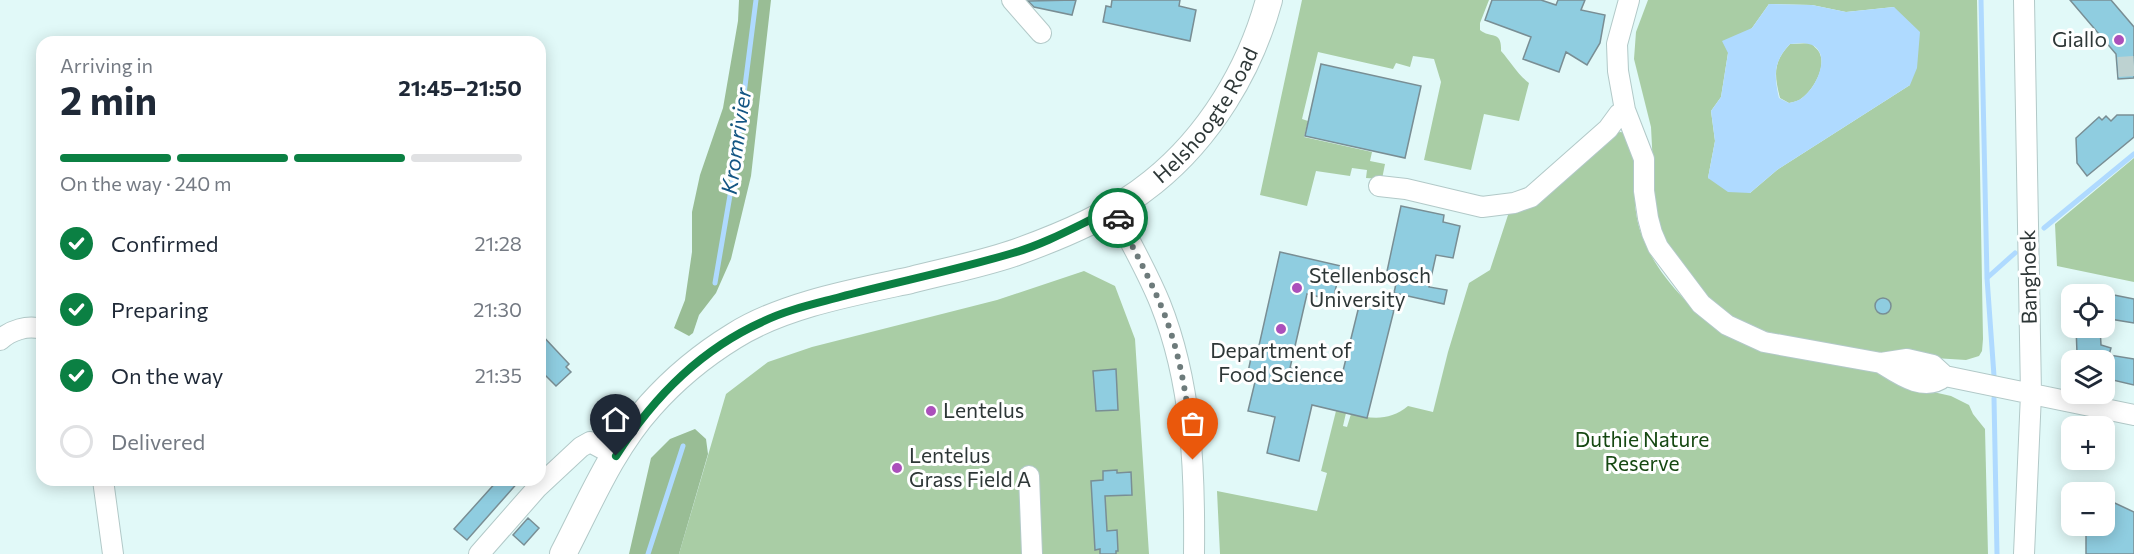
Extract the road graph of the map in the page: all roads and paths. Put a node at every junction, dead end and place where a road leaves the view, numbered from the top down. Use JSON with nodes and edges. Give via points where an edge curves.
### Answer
{"nodes":[{"id":1,"x":1012,"y":0,"type":"edge"},
{"id":2,"x":1269,"y":0,"type":"edge"},
{"id":3,"x":1629,"y":0,"type":"edge"},
{"id":4,"x":2024,"y":0,"type":"edge"},
{"id":5,"x":1041,"y":33,"type":"dead end"},
{"id":6,"x":1625,"y":110,"type":"junction"},
{"id":7,"x":1380,"y":186,"type":"dead end"},
{"id":8,"x":1113,"y":209,"type":"junction"},
{"id":9,"x":36,"y":328,"type":"edge"},
{"id":10,"x":0,"y":340,"type":"edge"},
{"id":11,"x":2031,"y":394,"type":"junction"},
{"id":12,"x":2134,"y":415,"type":"edge"},
{"id":13,"x":616,"y":456,"type":"junction"},
{"id":14,"x":1029,"y":476,"type":"dead end"},
{"id":15,"x":546,"y":480,"type":"edge"},
{"id":16,"x":104,"y":486,"type":"edge"},
{"id":17,"x":539,"y":486,"type":"edge"},
{"id":18,"x":112,"y":554,"type":"edge"},
{"id":19,"x":479,"y":554,"type":"edge"},
{"id":20,"x":563,"y":554,"type":"edge"},
{"id":21,"x":1032,"y":554,"type":"edge"},
{"id":22,"x":1194,"y":554,"type":"edge"},
{"id":23,"x":2024,"y":554,"type":"edge"}],
"edges":[{"from":1,"to":5,"type":"street"},
{"from":2,"to":8,"type":"main road","name":"Helshoogte Road","via":[[1257,38],[1223,103],[1174,163]]},
{"from":3,"to":6,"type":"street","via":[[1617,44]]},
{"from":4,"to":11,"type":"street","name":"Banghoek"},
{"from":6,"to":7,"type":"street","via":[[1531,197],[1514,203],[1482,207]]},
{"from":6,"to":11,"type":"street","via":[[1644,159],[1644,191],[1652,233],[1701,304],[1727,325],[1764,342],[1881,363],[1907,359],[1934,364],[1945,376]]},
{"from":8,"to":13,"type":"main road","name":"Helshoogte Road","via":[[1015,253],[811,304],[755,325],[710,352],[673,383],[649,407]]},
{"from":8,"to":22,"type":"street","via":[[1160,302],[1178,360],[1190,421]]},
{"from":9,"to":10,"type":"street","via":[[9,332]]},
{"from":11,"to":12,"type":"street"},
{"from":11,"to":23,"type":"street","name":"Banghoek"},
{"from":13,"to":15,"type":"street","via":[[590,442]]},
{"from":13,"to":20,"type":"main road","name":"Helshoogte Road"},
{"from":14,"to":21,"type":"street"},
{"from":16,"to":18,"type":"street"},
{"from":17,"to":19,"type":"street"}]}
